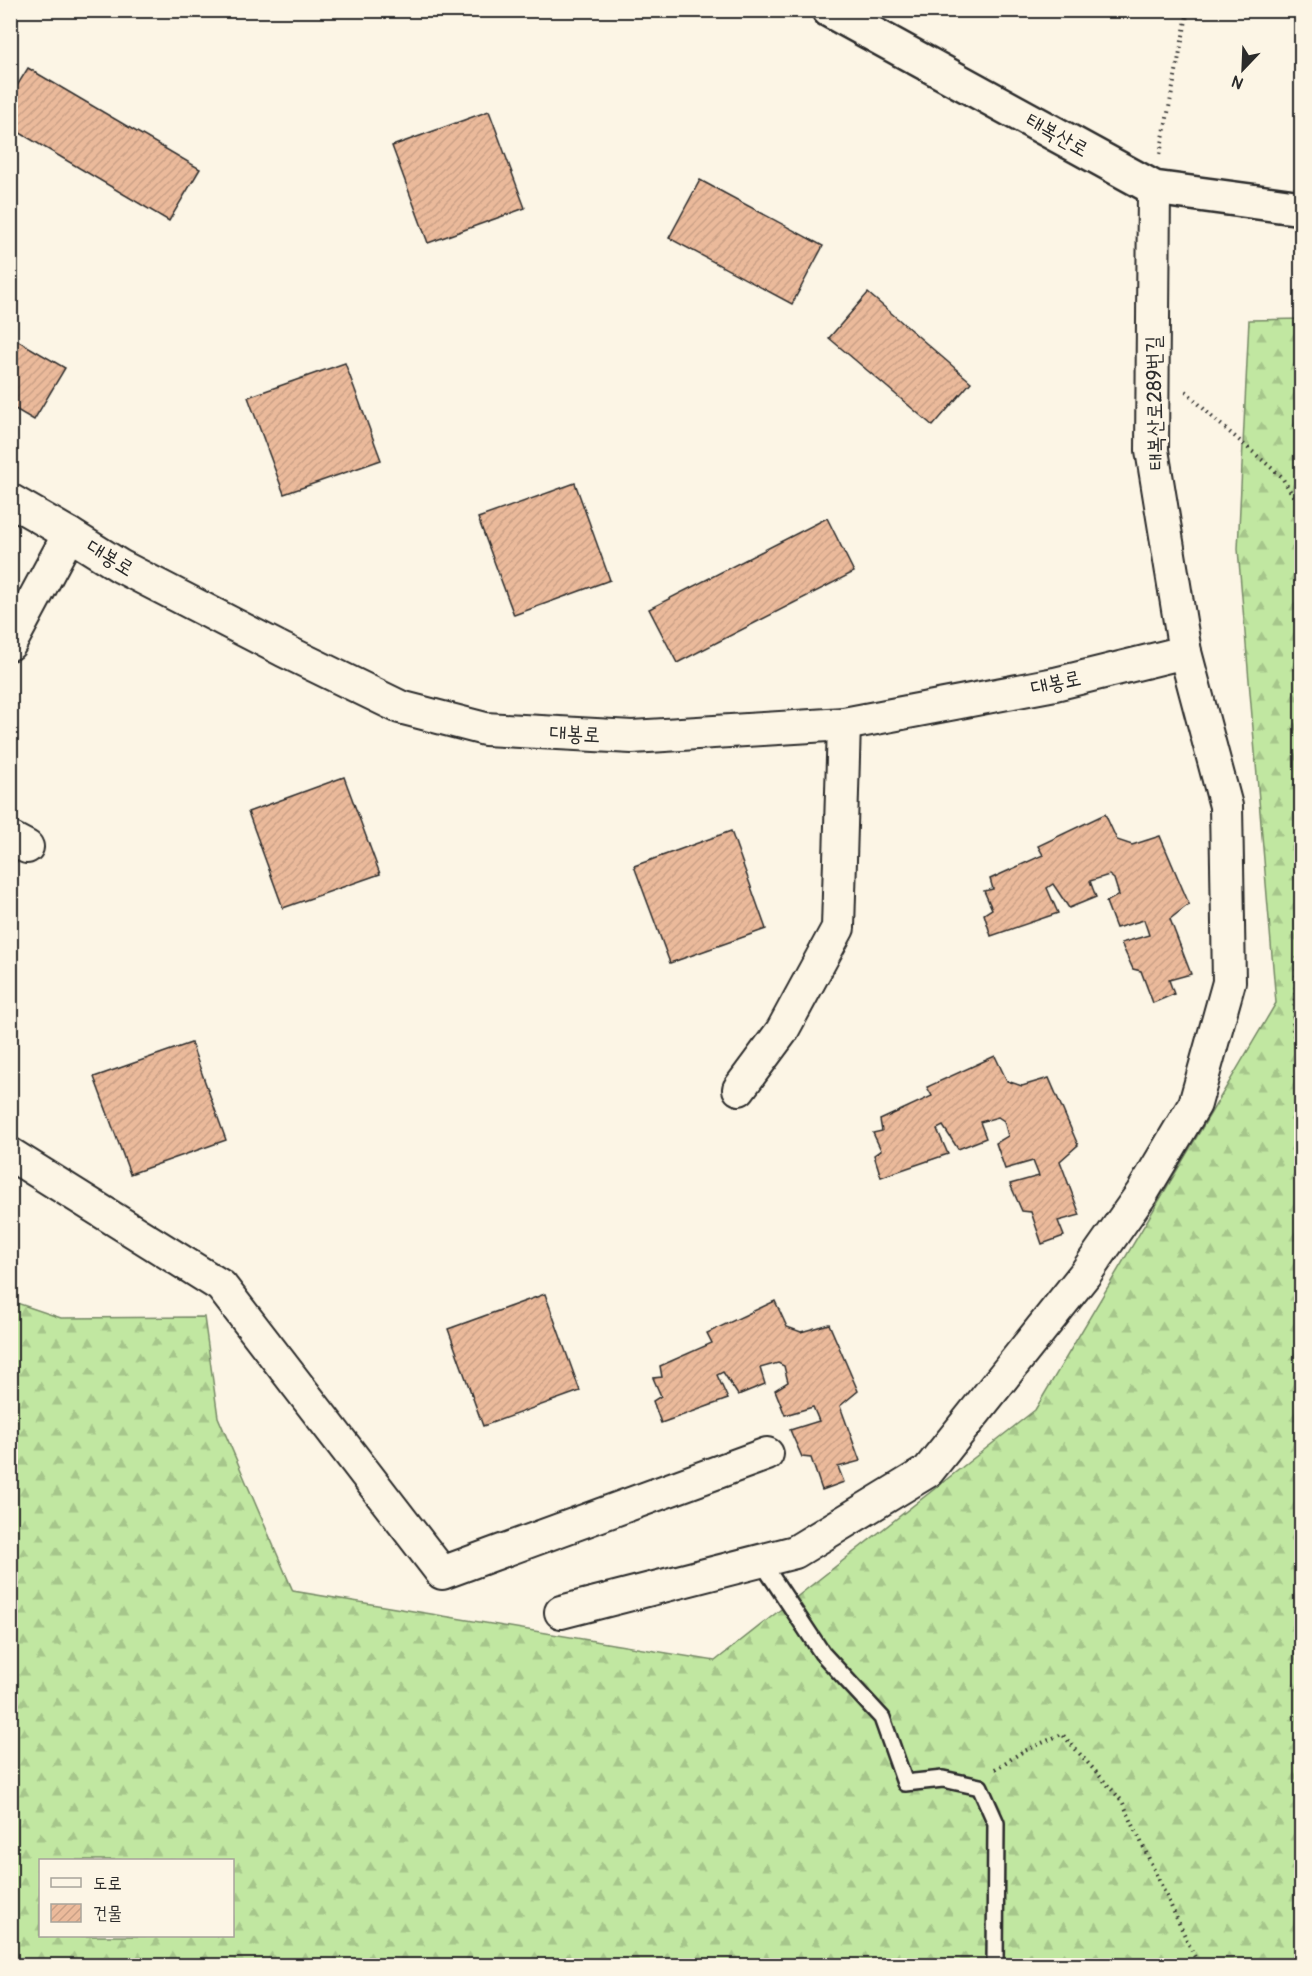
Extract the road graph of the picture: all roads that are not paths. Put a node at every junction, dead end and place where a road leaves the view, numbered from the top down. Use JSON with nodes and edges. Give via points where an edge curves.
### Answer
{"nodes":[{"id":1,"x":829,"y":10,"type":"edge"},
{"id":2,"x":1154,"y":188,"type":"junction"},
{"id":3,"x":1302,"y":208,"type":"edge"},
{"id":4,"x":10,"y":500,"type":"edge"},
{"id":5,"x":69,"y":534,"type":"junction"},
{"id":6,"x":10,"y":644,"type":"edge"},
{"id":7,"x":1185,"y":652,"type":"junction"},
{"id":8,"x":844,"y":724,"type":"junction"},
{"id":9,"x":739,"y":1089,"type":"dead end"},
{"id":10,"x":10,"y":1154,"type":"edge"},
{"id":11,"x":766,"y":1454,"type":"dead end"},
{"id":12,"x":761,"y":1561,"type":"junction"},
{"id":13,"x":561,"y":1612,"type":"dead end"},
{"id":14,"x":995,"y":1965,"type":"edge"}],
"edges":[{"from":1,"to":2,"type":"street","name":"태복산로"},
{"from":2,"to":3,"type":"street","name":"태복산로"},
{"from":2,"to":7,"type":"street","name":"태복산로289번길","via":[[1152,450]]},
{"from":4,"to":5,"type":"street","name":"대봉로"},
{"from":5,"to":6,"type":"street"},
{"from":5,"to":8,"type":"street","name":"대봉로","via":[[120,566],[400,707],[485,729],[632,736]]},
{"from":7,"to":8,"type":"street","name":"대봉로","via":[[1055,684]]},
{"from":7,"to":12,"type":"street","name":"태복산로289번길","via":[[1226,806],[1228,982],[1195,1104],[1142,1193],[1085,1274],[928,1471],[795,1552]]},
{"from":8,"to":9,"type":"street","via":[[838,928],[782,1031]]},
{"from":10,"to":11,"type":"street","via":[[221,1286],[442,1573]]},
{"from":12,"to":13,"type":"street","name":"태복산로289번길"},
{"from":12,"to":14,"type":"lane","via":[[822,1653],[882,1718],[905,1783],[943,1779],[980,1787],[996,1823]]}]}
